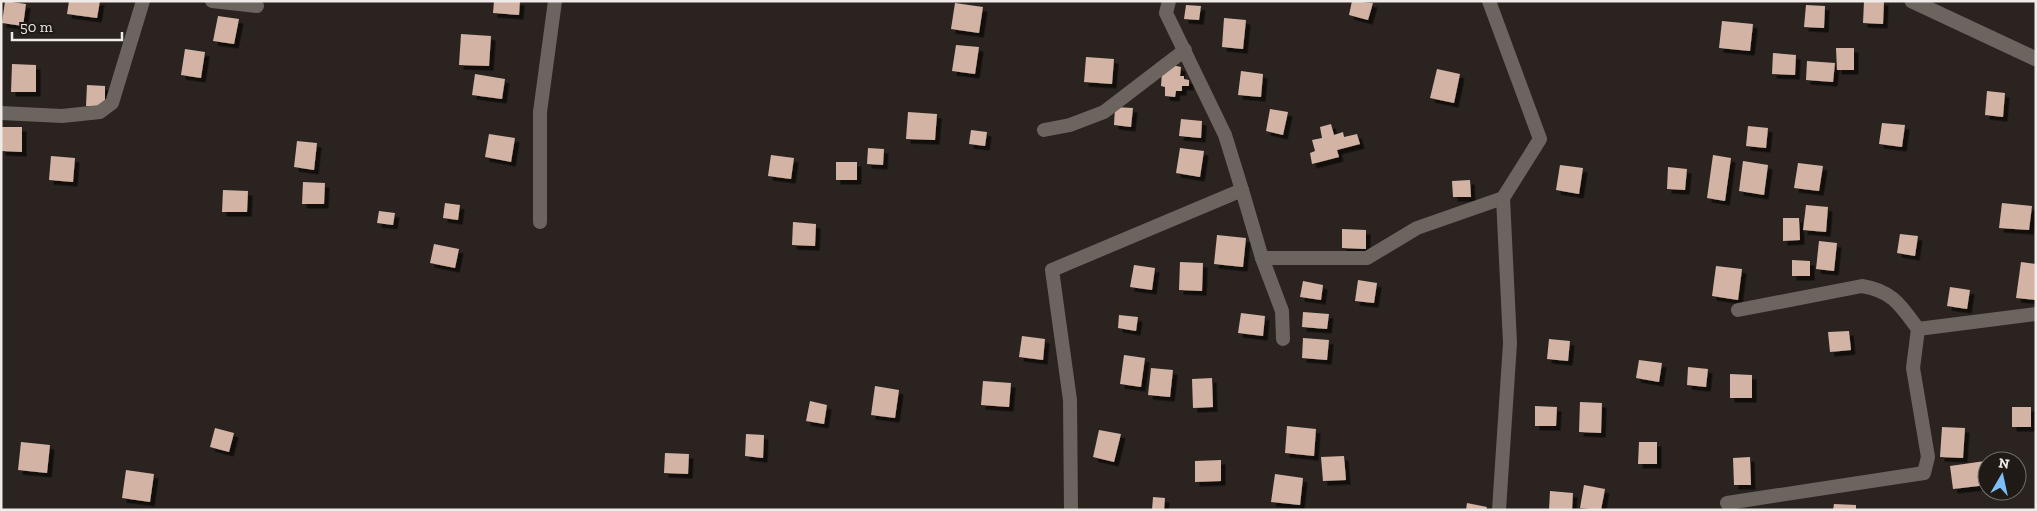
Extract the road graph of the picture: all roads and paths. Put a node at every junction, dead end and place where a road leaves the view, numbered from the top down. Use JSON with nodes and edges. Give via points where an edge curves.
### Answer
{"nodes":[{"id":1,"x":143,"y":1,"type":"edge"},
{"id":2,"x":212,"y":1,"type":"edge"},
{"id":3,"x":555,"y":1,"type":"edge"},
{"id":4,"x":1169,"y":1,"type":"edge"},
{"id":5,"x":1489,"y":1,"type":"edge"},
{"id":6,"x":1912,"y":1,"type":"edge"},
{"id":7,"x":258,"y":6,"type":"dead end"},
{"id":8,"x":1185,"y":50,"type":"junction"},
{"id":9,"x":2036,"y":59,"type":"edge"},
{"id":10,"x":1,"y":113,"type":"edge"},
{"id":11,"x":1044,"y":130,"type":"dead end"},
{"id":12,"x":1242,"y":190,"type":"junction"},
{"id":13,"x":1503,"y":198,"type":"junction"},
{"id":14,"x":540,"y":222,"type":"dead end"},
{"id":15,"x":1262,"y":258,"type":"junction"},
{"id":16,"x":1738,"y":310,"type":"dead end"},
{"id":17,"x":2036,"y":314,"type":"edge"},
{"id":18,"x":1918,"y":329,"type":"junction"},
{"id":19,"x":1283,"y":339,"type":"dead end"},
{"id":20,"x":1727,"y":503,"type":"dead end"},
{"id":21,"x":1071,"y":510,"type":"edge"},
{"id":22,"x":1499,"y":510,"type":"edge"}],
"edges":[{"from":1,"to":10,"type":"street","via":[[112,103],[100,112],[62,116]]},
{"from":2,"to":7,"type":"street"},
{"from":3,"to":14,"type":"street","via":[[540,112]]},
{"from":4,"to":8,"type":"street","via":[[1166,13]]},
{"from":5,"to":13,"type":"street","via":[[1540,139]]},
{"from":6,"to":9,"type":"main road"},
{"from":8,"to":11,"type":"street","via":[[1104,112],[1070,125]]},
{"from":8,"to":12,"type":"street","via":[[1225,136]]},
{"from":12,"to":15,"type":"street"},
{"from":12,"to":21,"type":"street","via":[[1052,270],[1070,400]]},
{"from":13,"to":15,"type":"street","via":[[1417,228],[1367,258]]},
{"from":13,"to":22,"type":"street","via":[[1510,343]]},
{"from":15,"to":19,"type":"street","via":[[1282,311]]},
{"from":16,"to":18,"type":"street","via":[[1862,286],[1877,288],[1895,299]]},
{"from":17,"to":18,"type":"street"},
{"from":18,"to":20,"type":"street","via":[[1913,368],[1928,457],[1924,473]]}]}
